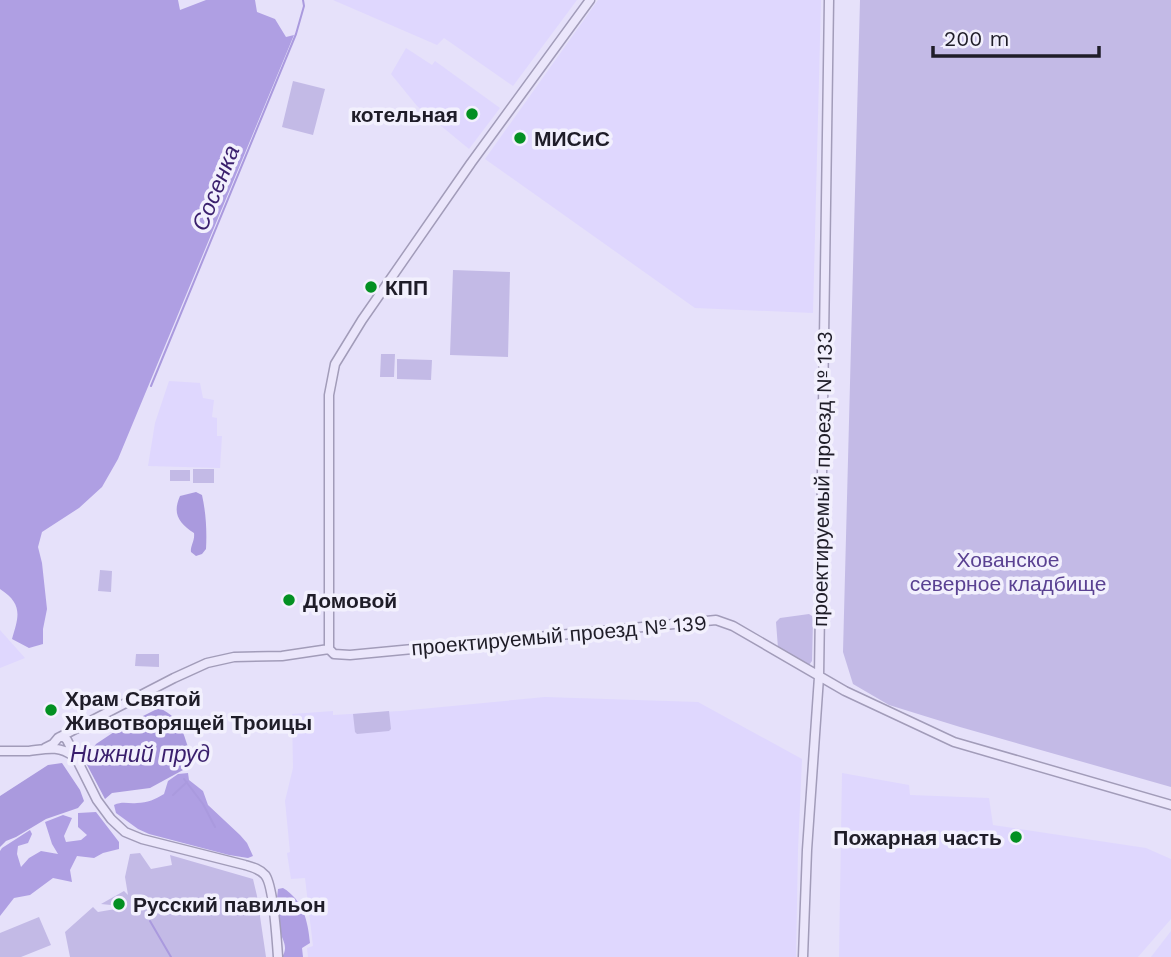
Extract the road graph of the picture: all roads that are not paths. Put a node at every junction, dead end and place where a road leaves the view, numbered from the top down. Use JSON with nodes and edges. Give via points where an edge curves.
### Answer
{"nodes":[{"id":1,"x":590,"y":0,"type":"edge"},
{"id":2,"x":829,"y":0,"type":"edge"},
{"id":3,"x":329,"y":649,"type":"junction"},
{"id":4,"x":819,"y":677,"type":"junction"},
{"id":5,"x":62,"y":743,"type":"junction"},
{"id":6,"x":0,"y":751,"type":"edge"},
{"id":7,"x":1171,"y":805,"type":"edge"},
{"id":8,"x":278,"y":957,"type":"edge"},
{"id":9,"x":803,"y":957,"type":"edge"}],
"edges":[{"from":1,"to":3,"type":"street","via":[[482,147],[335,364],[329,395]]},
{"from":2,"to":4,"type":"street","name":"проектируемый проезд № 133"},
{"from":3,"to":4,"type":"street","name":"проектируемый проезд № 139","via":[[350,655],[716,620]]},
{"from":3,"to":5,"type":"street","name":"проектируемый проезд № 139","via":[[220,659],[80,727]]},
{"from":4,"to":7,"type":"street","name":"проектируемый проезд № 139","via":[[954,741]]},
{"from":4,"to":9,"type":"street","name":"проектируемый проезд № 133"},
{"from":5,"to":6,"type":"street","name":"проектируемый проезд № 139","via":[[30,751]]},
{"from":5,"to":8,"type":"street","via":[[100,804],[125,832],[264,874],[271,892]]}]}
